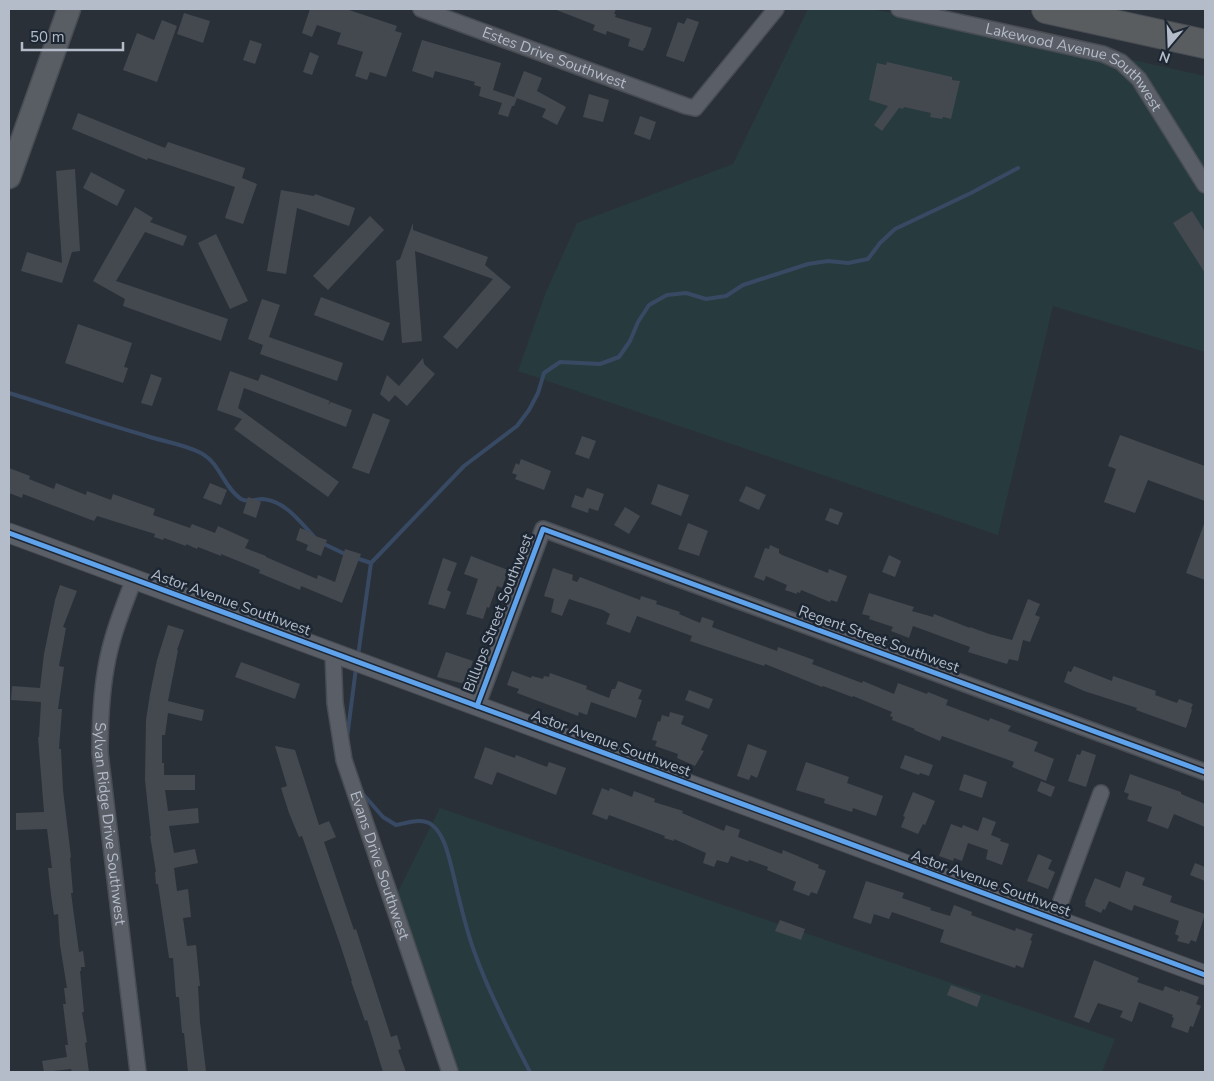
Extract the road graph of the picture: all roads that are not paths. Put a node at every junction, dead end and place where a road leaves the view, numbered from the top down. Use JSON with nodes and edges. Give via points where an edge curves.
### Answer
{"nodes":[{"id":1,"x":69,"y":9,"type":"edge"},
{"id":2,"x":421,"y":9,"type":"edge"},
{"id":3,"x":776,"y":9,"type":"edge"},
{"id":4,"x":898,"y":9,"type":"edge"},
{"id":5,"x":1046,"y":9,"type":"edge"},
{"id":6,"x":1205,"y":44,"type":"edge"},
{"id":7,"x":9,"y":177,"type":"edge"},
{"id":8,"x":1205,"y":185,"type":"edge"},
{"id":9,"x":543,"y":529,"type":"joint"},
{"id":10,"x":9,"y":533,"type":"edge"},
{"id":11,"x":134,"y":579,"type":"junction"},
{"id":12,"x":334,"y":653,"type":"junction"},
{"id":13,"x":477,"y":706,"type":"junction"},
{"id":14,"x":1205,"y":772,"type":"edge"},
{"id":15,"x":1100,"y":792,"type":"dead end"},
{"id":16,"x":1054,"y":920,"type":"junction"},
{"id":17,"x":1205,"y":975,"type":"edge"},
{"id":18,"x":138,"y":1072,"type":"edge"},
{"id":19,"x":450,"y":1072,"type":"edge"}],
"edges":[{"from":1,"to":7,"type":"main road"},
{"from":2,"to":3,"type":"street","name":"Estes Drive Southwest","via":[[695,108]]},
{"from":4,"to":8,"type":"street","name":"Lakewood Avenue Southwest","via":[[1103,54],[1121,62],[1139,79]]},
{"from":5,"to":6,"type":"highway"},
{"from":9,"to":13,"type":"street","name":"Billups Street Southwest"},
{"from":9,"to":14,"type":"street","name":"Regent Street Southwest"},
{"from":10,"to":11,"type":"street","name":"Astor Avenue Southwest"},
{"from":11,"to":12,"type":"street","name":"Astor Avenue Southwest"},
{"from":11,"to":18,"type":"street","name":"Sylvan Ridge Drive Southwest","via":[[116,626],[106,666],[100,709],[100,753]]},
{"from":12,"to":13,"type":"street","name":"Astor Avenue Southwest"},
{"from":12,"to":19,"type":"street","name":"Evans Drive Southwest","via":[[335,703],[344,760]]},
{"from":13,"to":16,"type":"street","name":"Astor Avenue Southwest"},
{"from":15,"to":16,"type":"street"},
{"from":16,"to":17,"type":"street","name":"Astor Avenue Southwest"}]}
